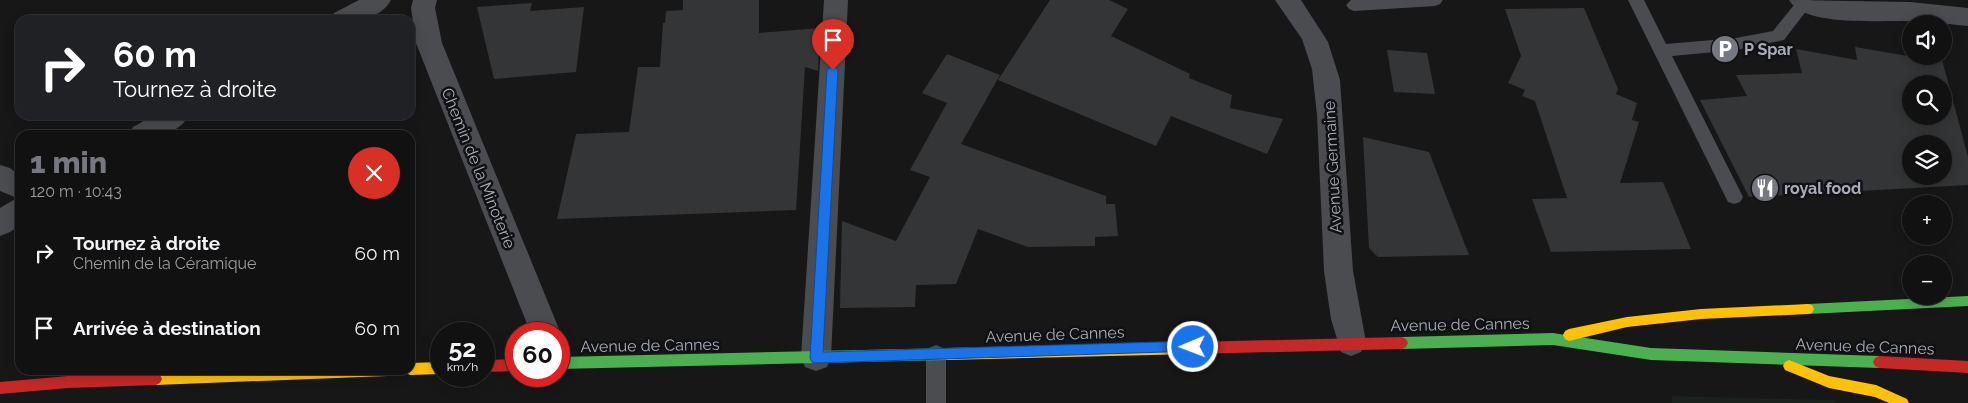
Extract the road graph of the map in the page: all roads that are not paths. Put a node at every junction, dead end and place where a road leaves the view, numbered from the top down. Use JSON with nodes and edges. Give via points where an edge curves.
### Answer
{"nodes":[{"id":1,"x":379,"y":0,"type":"edge"},
{"id":2,"x":426,"y":0,"type":"edge"},
{"id":3,"x":836,"y":0,"type":"edge"},
{"id":4,"x":1287,"y":0,"type":"edge"},
{"id":5,"x":1435,"y":0,"type":"edge"},
{"id":6,"x":1636,"y":0,"type":"edge"},
{"id":7,"x":1803,"y":1,"type":"edge"},
{"id":8,"x":1354,"y":5,"type":"dead end"},
{"id":9,"x":352,"y":15,"type":"edge"},
{"id":10,"x":1968,"y":17,"type":"edge"},
{"id":11,"x":1661,"y":51,"type":"junction"},
{"id":12,"x":168,"y":120,"type":"edge"},
{"id":13,"x":150,"y":130,"type":"edge"},
{"id":14,"x":0,"y":176,"type":"edge"},
{"id":15,"x":15,"y":187,"type":"edge"},
{"id":16,"x":1734,"y":197,"type":"dead end"},
{"id":17,"x":15,"y":213,"type":"edge"},
{"id":18,"x":0,"y":224,"type":"edge"},
{"id":19,"x":1968,"y":301,"type":"edge"},
{"id":20,"x":541,"y":322,"type":"edge"},
{"id":21,"x":1552,"y":339,"type":"junction"},
{"id":22,"x":1352,"y":342,"type":"junction"},
{"id":23,"x":936,"y":354,"type":"junction"},
{"id":24,"x":816,"y":358,"type":"junction"},
{"id":25,"x":1773,"y":359,"type":"junction"},
{"id":26,"x":570,"y":363,"type":"edge"},
{"id":27,"x":1968,"y":367,"type":"edge"},
{"id":28,"x":430,"y":368,"type":"edge"},
{"id":29,"x":415,"y":369,"type":"edge"},
{"id":30,"x":254,"y":375,"type":"edge"},
{"id":31,"x":0,"y":388,"type":"edge"},
{"id":32,"x":936,"y":403,"type":"edge"},
{"id":33,"x":1903,"y":403,"type":"edge"}],
"edges":[{"from":1,"to":9,"type":"street"},
{"from":2,"to":20,"type":"street","name":"Chemin de la Minoterie","via":[[423,8],[428,43]]},
{"from":3,"to":24,"type":"street"},
{"from":4,"to":22,"type":"street","name":"Avenue Germaine","via":[[1303,18],[1322,58],[1331,119],[1342,309]]},
{"from":5,"to":8,"type":"lane"},
{"from":6,"to":11,"type":"lane"},
{"from":7,"to":10,"type":"street","via":[[1826,10],[1847,13],[1931,12]]},
{"from":7,"to":11,"type":"lane","via":[[1778,36],[1736,44]]},
{"from":11,"to":16,"type":"lane"},
{"from":12,"to":13,"type":"street"},
{"from":14,"to":15,"type":"street"},
{"from":17,"to":18,"type":"street"},
{"from":19,"to":21,"type":"main road","name":"Avenue de Cannes","via":[[1701,314],[1627,322]]},
{"from":21,"to":22,"type":"main road","name":"Avenue de Cannes"},
{"from":21,"to":25,"type":"main road","name":"Avenue de Cannes","via":[[1651,354]]},
{"from":22,"to":23,"type":"main road","name":"Avenue de Cannes"},
{"from":23,"to":24,"type":"main road","name":"Avenue de Cannes"},
{"from":23,"to":32,"type":"lane"},
{"from":24,"to":26,"type":"main road","name":"Avenue de Cannes"},
{"from":25,"to":27,"type":"main road","name":"Avenue de Cannes"},
{"from":25,"to":33,"type":"main road","via":[[1829,382],[1876,391]]},
{"from":28,"to":29,"type":"main road"},
{"from":30,"to":31,"type":"main road","via":[[68,382]]}]}
